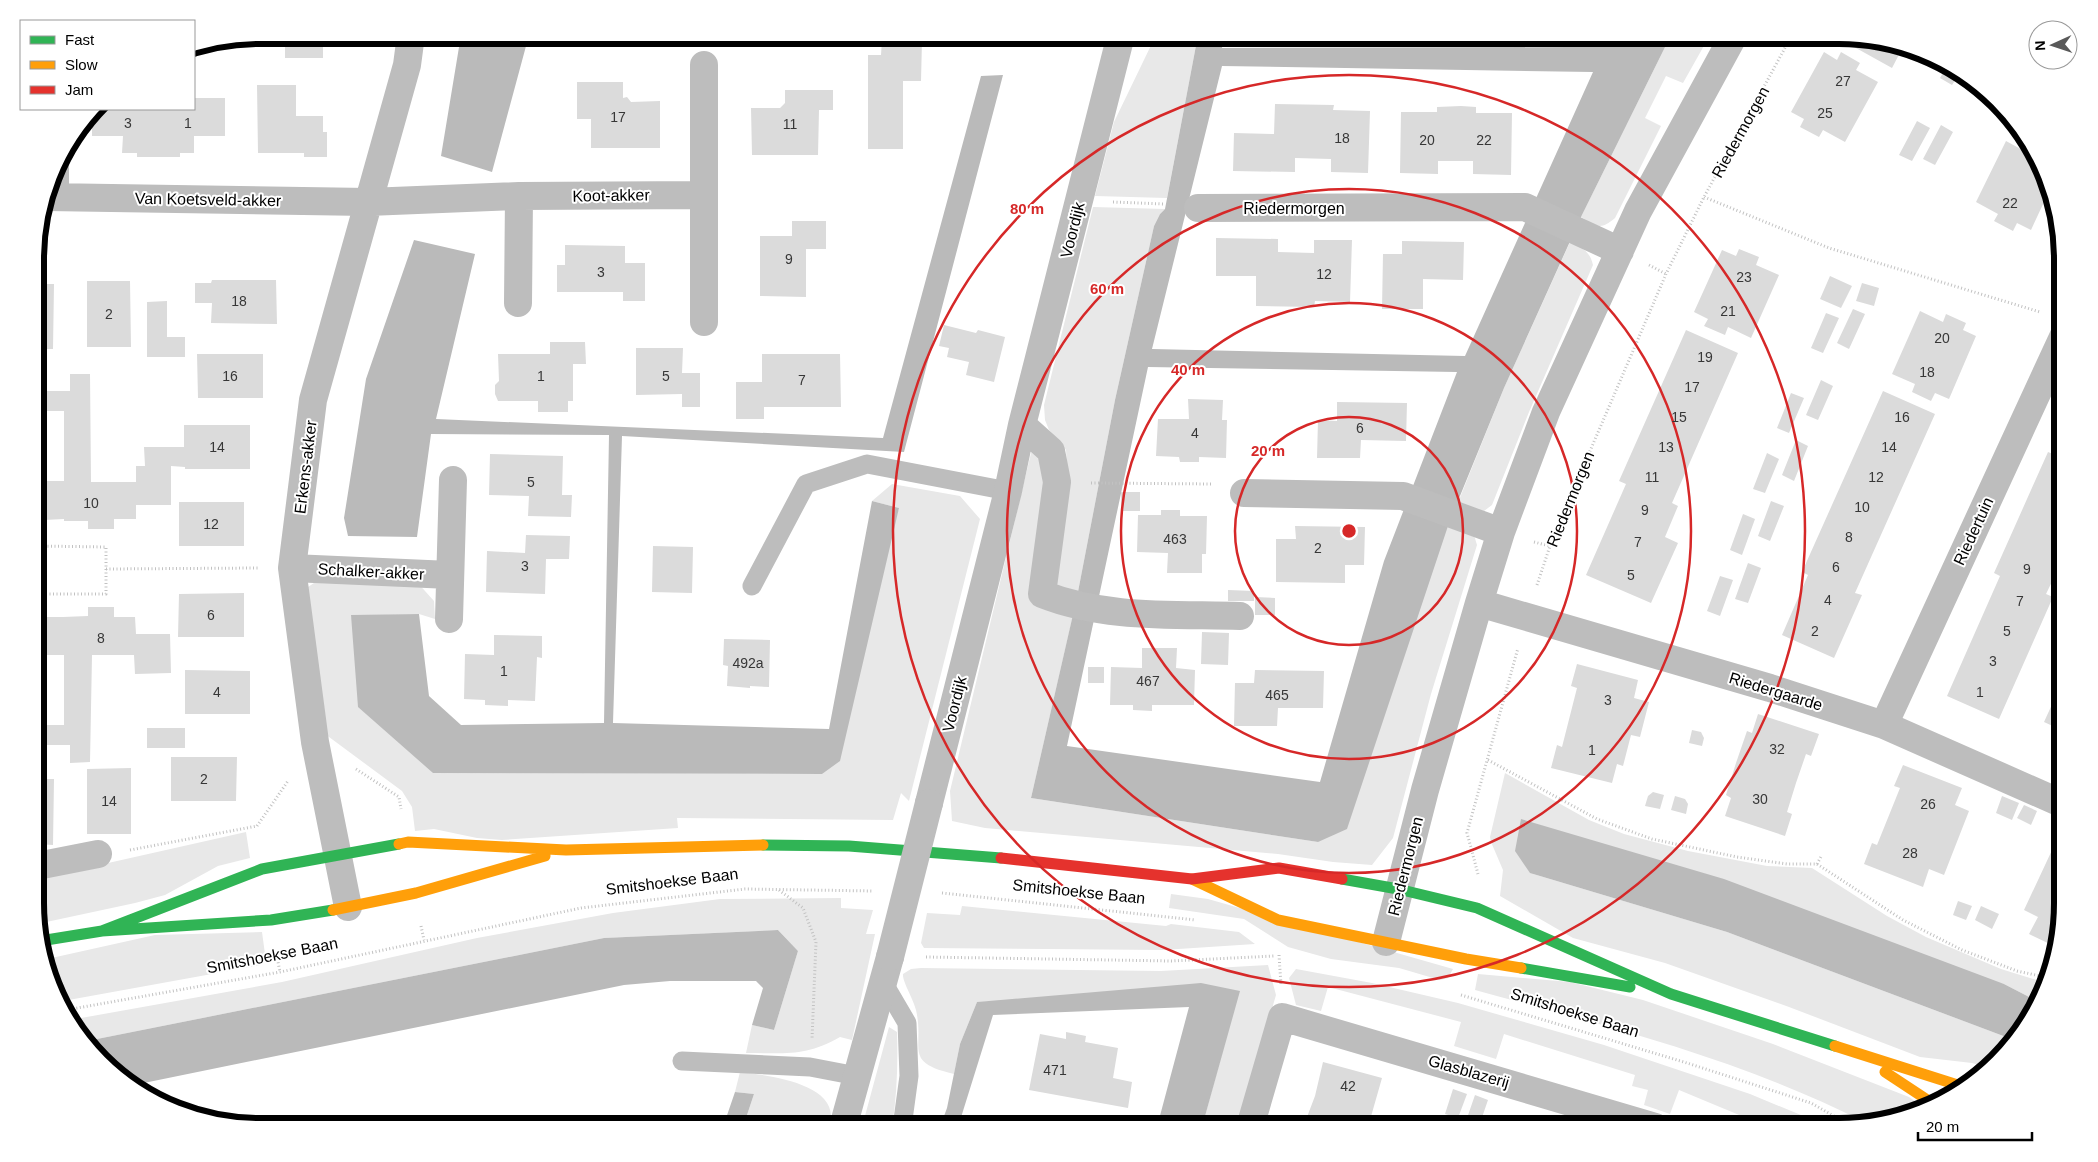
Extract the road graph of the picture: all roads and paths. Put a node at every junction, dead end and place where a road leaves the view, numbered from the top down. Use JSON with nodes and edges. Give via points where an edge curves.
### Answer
{"nodes":[{"id":1,"x":410,"y":44,"type":"edge"},
{"id":2,"x":1119,"y":44,"type":"edge"},
{"id":3,"x":1729,"y":44,"type":"edge"},
{"id":4,"x":1787,"y":44,"type":"edge"},
{"id":5,"x":704,"y":65,"type":"dead end"},
{"id":6,"x":704,"y":195,"type":"junction"},
{"id":7,"x":519,"y":196,"type":"junction"},
{"id":8,"x":53,"y":197,"type":"edge"},
{"id":9,"x":1704,"y":197,"type":"junction"},
{"id":10,"x":368,"y":202,"type":"junction"},
{"id":11,"x":1112,"y":202,"type":"dead end"},
{"id":12,"x":1157,"y":204,"type":"dead end"},
{"id":13,"x":1198,"y":208,"type":"dead end"},
{"id":14,"x":1620,"y":251,"type":"junction"},
{"id":15,"x":518,"y":303,"type":"dead end"},
{"id":16,"x":2044,"y":313,"type":"dead end"},
{"id":17,"x":704,"y":322,"type":"dead end"},
{"id":18,"x":2054,"y":354,"type":"edge"},
{"id":19,"x":1022,"y":425,"type":"junction"},
{"id":20,"x":454,"y":480,"type":"dead end"},
{"id":21,"x":1094,"y":483,"type":"dead end"},
{"id":22,"x":1008,"y":492,"type":"junction"},
{"id":23,"x":1244,"y":493,"type":"joint"},
{"id":24,"x":1501,"y":532,"type":"junction"},
{"id":25,"x":44,"y":546,"type":"edge"},
{"id":26,"x":292,"y":568,"type":"junction"},
{"id":27,"x":106,"y":569,"type":"junction"},
{"id":28,"x":450,"y":575,"type":"junction"},
{"id":29,"x":752,"y":586,"type":"dead end"},
{"id":30,"x":44,"y":594,"type":"edge"},
{"id":31,"x":1479,"y":603,"type":"junction"},
{"id":32,"x":1240,"y":616,"type":"dead end"},
{"id":33,"x":1526,"y":617,"type":"junction"},
{"id":34,"x":449,"y":619,"type":"dead end"},
{"id":35,"x":1884,"y":725,"type":"junction"},
{"id":36,"x":1488,"y":760,"type":"junction"},
{"id":37,"x":2054,"y":800,"type":"edge"},
{"id":38,"x":257,"y":826,"type":"dead end"},
{"id":39,"x":566,"y":850,"type":"junction"},
{"id":40,"x":98,"y":854,"type":"joint"},
{"id":41,"x":1822,"y":854,"type":"dead end"},
{"id":42,"x":337,"y":855,"type":"junction"},
{"id":43,"x":1817,"y":864,"type":"junction"},
{"id":44,"x":44,"y":865,"type":"edge"},
{"id":45,"x":1192,"y":878,"type":"junction"},
{"id":46,"x":1398,"y":888,"type":"junction"},
{"id":47,"x":778,"y":890,"type":"junction"},
{"id":48,"x":875,"y":891,"type":"dead end"},
{"id":49,"x":933,"y":892,"type":"dead end"},
{"id":50,"x":348,"y":907,"type":"junction"},
{"id":51,"x":1477,"y":908,"type":"junction"},
{"id":52,"x":1198,"y":921,"type":"dead end"},
{"id":53,"x":102,"y":931,"type":"junction"},
{"id":54,"x":47,"y":940,"type":"edge"},
{"id":55,"x":1386,"y":942,"type":"junction"},
{"id":56,"x":1272,"y":950,"type":"dead end"},
{"id":57,"x":1279,"y":955,"type":"junction"},
{"id":58,"x":1289,"y":957,"type":"dead end"},
{"id":59,"x":1466,"y":959,"type":"junction"},
{"id":60,"x":886,"y":969,"type":"junction"},
{"id":61,"x":2041,"y":976,"type":"edge"},
{"id":62,"x":1671,"y":994,"type":"junction"},
{"id":63,"x":72,"y":1009,"type":"edge"},
{"id":64,"x":1856,"y":1053,"type":"junction"},
{"id":65,"x":682,"y":1061,"type":"dead end"},
{"id":66,"x":810,"y":1067,"type":"junction"},
{"id":67,"x":857,"y":1076,"type":"junction"},
{"id":68,"x":1955,"y":1084,"type":"edge"},
{"id":69,"x":1927,"y":1100,"type":"edge"},
{"id":70,"x":845,"y":1118,"type":"edge"},
{"id":71,"x":903,"y":1118,"type":"edge"},
{"id":72,"x":1253,"y":1118,"type":"edge"},
{"id":73,"x":1624,"y":1118,"type":"edge"},
{"id":74,"x":1837,"y":1118,"type":"edge"}],
"edges":[{"from":1,"to":10,"type":"street","name":"Erkens-akker","via":[[407,65]]},
{"from":2,"to":19,"type":"street","name":"Voordijk"},
{"from":3,"to":14,"type":"street","name":"Riedermorgen","via":[[1638,211]]},
{"from":4,"to":9,"type":"path","name":"Riedermorgen"},
{"from":5,"to":6,"type":"street"},
{"from":6,"to":7,"type":"street","name":"Koot-akker"},
{"from":6,"to":17,"type":"street"},
{"from":7,"to":10,"type":"street","name":"Koot-akker"},
{"from":7,"to":15,"type":"street"},
{"from":8,"to":10,"type":"street","name":"Van Koetsveld-akker"},
{"from":9,"to":16,"type":"path","via":[[1829,248]]},
{"from":9,"to":33,"type":"path","name":"Riedermorgen","via":[[1666,274],[1593,442],[1550,546]]},
{"from":10,"to":26,"type":"street","name":"Erkens-akker","via":[[313,400]]},
{"from":11,"to":12,"type":"path"},
{"from":13,"to":14,"type":"street","name":"Riedermorgen","via":[[1525,207]]},
{"from":14,"to":24,"type":"street","name":"Riedermorgen","via":[[1546,412]]},
{"from":18,"to":35,"type":"street","name":"Riedertuin"},
{"from":19,"to":22,"type":"street","name":"Voordijk"},
{"from":19,"to":32,"type":"street","via":[[1051,451],[1057,482],[1042,594],[1066,603],[1116,612]]},
{"from":20,"to":28,"type":"street"},
{"from":21,"to":23,"type":"path","via":[[1225,484]]},
{"from":22,"to":29,"type":"lane","via":[[867,464],[806,484]]},
{"from":22,"to":60,"type":"street","name":"Voordijk","bridge":true},
{"from":23,"to":24,"type":"street","via":[[1403,496]]},
{"from":24,"to":31,"type":"street","name":"Riedermorgen"},
{"from":25,"to":27,"type":"path","via":[[106,547]]},
{"from":26,"to":27,"type":"path"},
{"from":26,"to":28,"type":"street","name":"Schalker-akker"},
{"from":26,"to":42,"type":"street","name":"Erkens-akker","via":[[315,742]]},
{"from":27,"to":30,"type":"path","via":[[106,594]]},
{"from":28,"to":34,"type":"street"},
{"from":31,"to":33,"type":"street","name":"Riedergaarde"},
{"from":31,"to":46,"type":"street","name":"Riedermorgen"},
{"from":33,"to":35,"type":"street","name":"Riedergaarde"},
{"from":33,"to":36,"type":"path","name":"Riedermorgen"},
{"from":35,"to":37,"type":"street","name":"Riedergaarde"},
{"from":36,"to":43,"type":"path","via":[[1598,820],[1652,840],[1737,857],[1787,864]]},
{"from":36,"to":51,"type":"path","name":"Riedermorgen","via":[[1467,833],[1481,885]]},
{"from":38,"to":40,"type":"path"},
{"from":39,"to":42,"type":"street","name":"Smitshoekse Baan","via":[[408,842]]},
{"from":39,"to":45,"type":"street","name":"Smitshoekse Baan","via":[[732,844],[849,846],[963,854]]},
{"from":39,"to":50,"type":"street","name":"Smitshoekse Baan","via":[[416,893]]},
{"from":40,"to":44,"type":"street"},
{"from":41,"to":43,"type":"path"},
{"from":42,"to":50,"type":"street","name":"Erkens-akker"},
{"from":42,"to":53,"type":"street","name":"Smitshoekse Baan","via":[[262,869]]},
{"from":43,"to":61,"type":"path","via":[[1903,920],[1962,950],[2017,971]]},
{"from":45,"to":46,"type":"street","name":"Smitshoekse Baan","via":[[1279,868]]},
{"from":45,"to":55,"type":"street","name":"Smitshoekse Baan","via":[[1278,920]]},
{"from":46,"to":51,"type":"street","name":"Smitshoekse Baan"},
{"from":46,"to":55,"type":"street","name":"Riedermorgen"},
{"from":47,"to":48,"type":"path","name":"Smitshoekse Baan"},
{"from":47,"to":63,"type":"path","name":"Smitshoekse Baan","via":[[745,889],[581,908],[280,972]]},
{"from":47,"to":66,"type":"path","via":[[803,908],[816,942]]},
{"from":49,"to":52,"type":"path","name":"Smitshoekse Baan"},
{"from":50,"to":53,"type":"street","name":"Smitshoekse Baan","via":[[271,920]]},
{"from":51,"to":62,"type":"street","name":"Smitshoekse Baan"},
{"from":53,"to":54,"type":"street","name":"Smitshoekse Baan"},
{"from":55,"to":59,"type":"street","name":"Smitshoekse Baan"},
{"from":56,"to":57,"type":"path"},
{"from":57,"to":58,"type":"path"},
{"from":57,"to":60,"type":"path"},
{"from":59,"to":62,"type":"street","name":"Smitshoekse Baan"},
{"from":59,"to":74,"type":"path","name":"Smitshoekse Baan","via":[[1458,994],[1802,1100]]},
{"from":60,"to":67,"type":"street","name":"Voordijk"},
{"from":60,"to":71,"type":"lane","via":[[906,1023],[909,1076]]},
{"from":62,"to":64,"type":"street","name":"Smitshoekse Baan"},
{"from":64,"to":68,"type":"street","name":"Smitshoekse Baan"},
{"from":64,"to":69,"type":"street","name":"Smitshoekse Baan"},
{"from":65,"to":66,"type":"lane"},
{"from":66,"to":67,"type":"lane"},
{"from":67,"to":70,"type":"street","name":"Voordijk"},
{"from":72,"to":73,"type":"street","name":"Glasblazerij","via":[[1282,1017]]}]}
